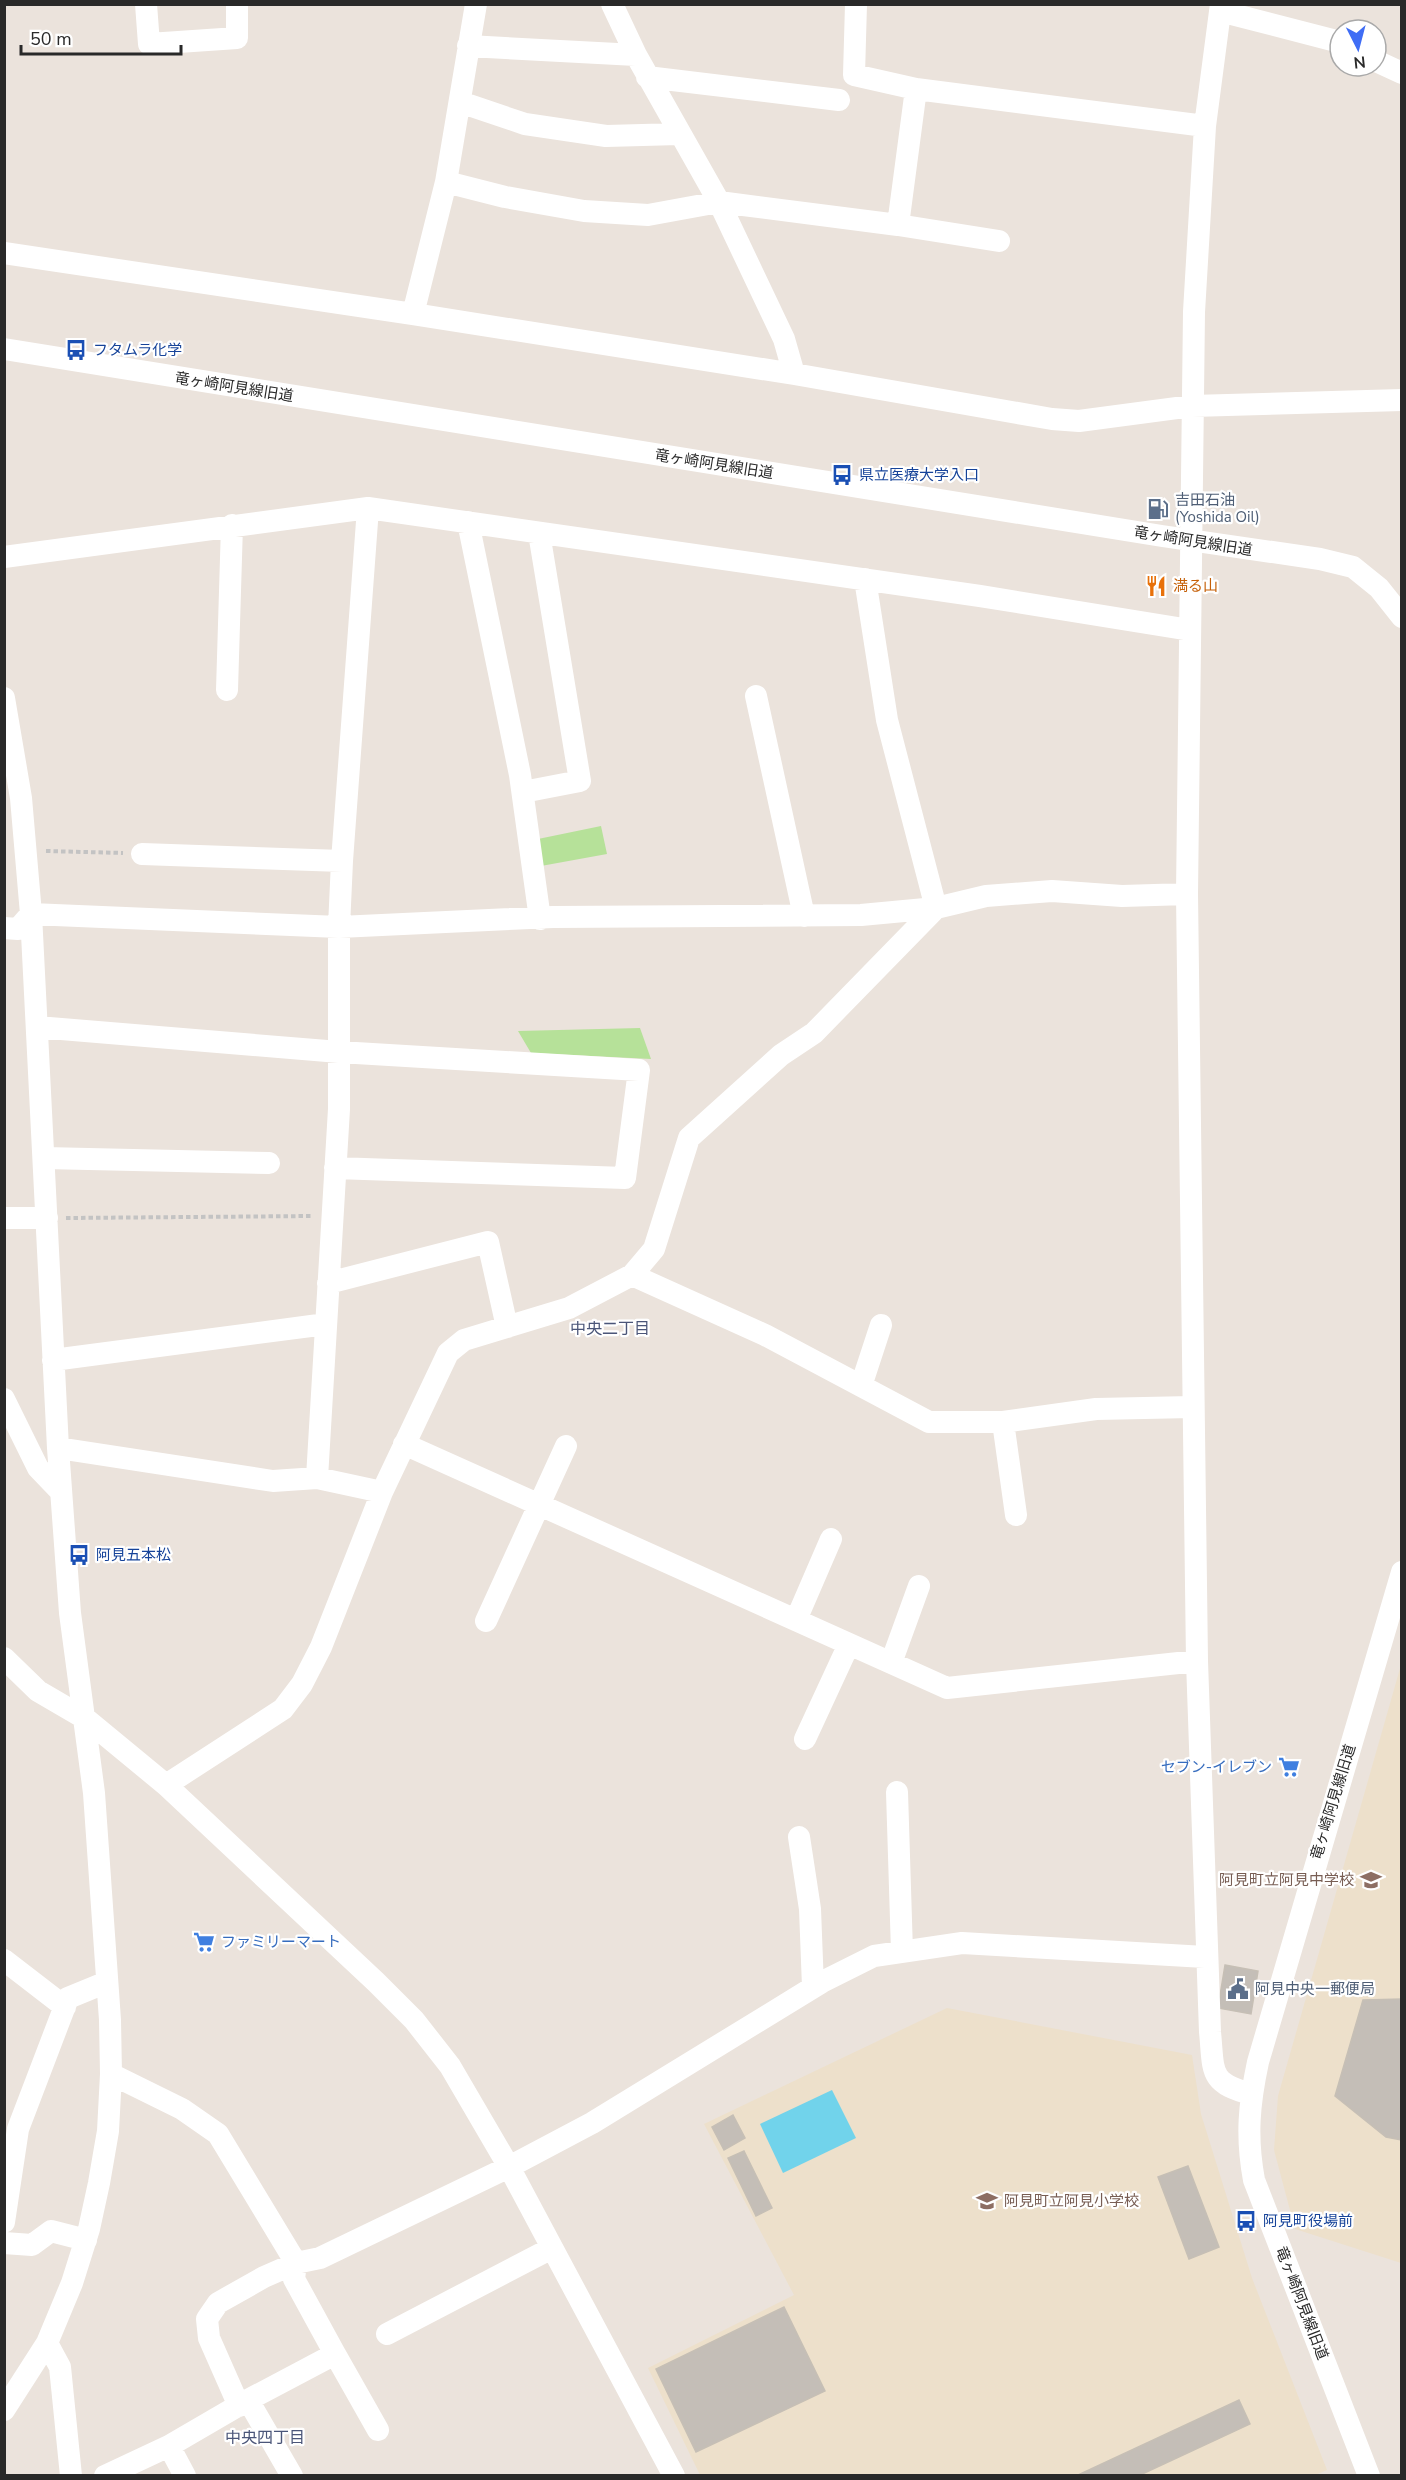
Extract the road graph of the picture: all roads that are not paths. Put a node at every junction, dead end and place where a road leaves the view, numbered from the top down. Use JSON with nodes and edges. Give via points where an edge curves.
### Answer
{"nodes":[{"id":1,"x":146,"y":4,"type":"edge"},
{"id":2,"x":237,"y":4,"type":"edge"},
{"id":3,"x":476,"y":4,"type":"edge"},
{"id":4,"x":612,"y":4,"type":"edge"},
{"id":5,"x":856,"y":4,"type":"edge"},
{"id":6,"x":1220,"y":8,"type":"edge"},
{"id":7,"x":1328,"y":39,"type":"edge"},
{"id":8,"x":468,"y":45,"type":"junction"},
{"id":9,"x":636,"y":55,"type":"junction"},
{"id":10,"x":648,"y":77,"type":"junction"},
{"id":11,"x":916,"y":89,"type":"junction"},
{"id":12,"x":839,"y":100,"type":"dead end"},
{"id":13,"x":460,"y":102,"type":"junction"},
{"id":14,"x":1205,"y":126,"type":"junction"},
{"id":15,"x":679,"y":134,"type":"junction"},
{"id":16,"x":446,"y":182,"type":"junction"},
{"id":17,"x":719,"y":202,"type":"junction"},
{"id":18,"x":898,"y":225,"type":"junction"},
{"id":19,"x":999,"y":241,"type":"dead end"},
{"id":20,"x":4,"y":253,"type":"edge"},
{"id":21,"x":413,"y":314,"type":"junction"},
{"id":22,"x":4,"y":349,"type":"edge"},
{"id":23,"x":794,"y":374,"type":"junction"},
{"id":24,"x":1401,"y":400,"type":"edge"},
{"id":25,"x":1192,"y":406,"type":"junction"},
{"id":26,"x":368,"y":508,"type":"junction"},
{"id":27,"x":468,"y":522,"type":"junction"},
{"id":28,"x":232,"y":525,"type":"junction"},
{"id":29,"x":539,"y":532,"type":"junction"},
{"id":30,"x":1191,"y":540,"type":"junction"},
{"id":31,"x":4,"y":557,"type":"edge"},
{"id":32,"x":865,"y":579,"type":"junction"},
{"id":33,"x":1400,"y":613,"type":"edge"},
{"id":34,"x":1190,"y":630,"type":"junction"},
{"id":35,"x":227,"y":690,"type":"dead end"},
{"id":36,"x":756,"y":696,"type":"dead end"},
{"id":37,"x":4,"y":698,"type":"edge"},
{"id":38,"x":523,"y":792,"type":"junction"},
{"id":39,"x":141,"y":854,"type":"road end"},
{"id":40,"x":342,"y":861,"type":"junction"},
{"id":41,"x":1187,"y":894,"type":"junction"},
{"id":42,"x":936,"y":908,"type":"junction"},
{"id":43,"x":31,"y":914,"type":"junction"},
{"id":44,"x":804,"y":916,"type":"junction"},
{"id":45,"x":540,"y":918,"type":"junction"},
{"id":46,"x":339,"y":927,"type":"junction"},
{"id":47,"x":4,"y":928,"type":"edge"},
{"id":48,"x":37,"y":1027,"type":"junction"},
{"id":49,"x":339,"y":1052,"type":"junction"},
{"id":50,"x":44,"y":1158,"type":"junction"},
{"id":51,"x":269,"y":1163,"type":"dead end"},
{"id":52,"x":335,"y":1168,"type":"junction"},
{"id":53,"x":4,"y":1218,"type":"edge"},
{"id":54,"x":47,"y":1218,"type":"junction"},
{"id":55,"x":632,"y":1275,"type":"junction"},
{"id":56,"x":328,"y":1283,"type":"junction"},
{"id":57,"x":326,"y":1324,"type":"junction"},
{"id":58,"x":881,"y":1325,"type":"dead end"},
{"id":59,"x":507,"y":1327,"type":"junction"},
{"id":60,"x":53,"y":1360,"type":"junction"},
{"id":61,"x":861,"y":1386,"type":"junction"},
{"id":62,"x":4,"y":1399,"type":"edge"},
{"id":63,"x":1192,"y":1407,"type":"junction"},
{"id":64,"x":1003,"y":1422,"type":"junction"},
{"id":65,"x":404,"y":1444,"type":"junction"},
{"id":66,"x":566,"y":1446,"type":"dead end"},
{"id":67,"x":58,"y":1448,"type":"junction"},
{"id":68,"x":317,"y":1478,"type":"junction"},
{"id":69,"x":61,"y":1492,"type":"junction"},
{"id":70,"x":382,"y":1492,"type":"junction"},
{"id":71,"x":541,"y":1506,"type":"junction"},
{"id":72,"x":1017,"y":1515,"type":"dead end"},
{"id":73,"x":831,"y":1539,"type":"dead end"},
{"id":74,"x":1401,"y":1572,"type":"edge"},
{"id":75,"x":919,"y":1586,"type":"dead end"},
{"id":76,"x":796,"y":1620,"type":"junction"},
{"id":77,"x":486,"y":1622,"type":"dead end"},
{"id":78,"x":849,"y":1644,"type":"junction"},
{"id":79,"x":4,"y":1658,"type":"edge"},
{"id":80,"x":1197,"y":1661,"type":"junction"},
{"id":81,"x":891,"y":1663,"type":"junction"},
{"id":82,"x":86,"y":1719,"type":"junction"},
{"id":83,"x":805,"y":1739,"type":"dead end"},
{"id":84,"x":166,"y":1785,"type":"junction"},
{"id":85,"x":897,"y":1792,"type":"dead end"},
{"id":86,"x":799,"y":1837,"type":"dead end"},
{"id":87,"x":902,"y":1952,"type":"junction"},
{"id":88,"x":1205,"y":1957,"type":"junction"},
{"id":89,"x":4,"y":1959,"type":"edge"},
{"id":90,"x":108,"y":1982,"type":"junction"},
{"id":91,"x":813,"y":1987,"type":"junction"},
{"id":92,"x":65,"y":2007,"type":"junction"},
{"id":93,"x":111,"y":2074,"type":"junction"},
{"id":94,"x":1251,"y":2094,"type":"junction"},
{"id":95,"x":9,"y":2152,"type":"edge"},
{"id":96,"x":509,"y":2167,"type":"junction"},
{"id":97,"x":4,"y":2222,"type":"edge"},
{"id":98,"x":86,"y":2240,"type":"junction"},
{"id":99,"x":4,"y":2243,"type":"edge"},
{"id":100,"x":552,"y":2248,"type":"junction"},
{"id":101,"x":296,"y":2264,"type":"junction"},
{"id":102,"x":387,"y":2334,"type":"dead end"},
{"id":103,"x":47,"y":2343,"type":"junction"},
{"id":104,"x":335,"y":2354,"type":"junction"},
{"id":105,"x":244,"y":2403,"type":"junction"},
{"id":106,"x":4,"y":2410,"type":"edge"},
{"id":107,"x":378,"y":2430,"type":"dead end"},
{"id":108,"x":169,"y":2446,"type":"junction"},
{"id":109,"x":71,"y":2475,"type":"edge"},
{"id":110,"x":105,"y":2475,"type":"edge"},
{"id":111,"x":185,"y":2475,"type":"edge"},
{"id":112,"x":292,"y":2475,"type":"edge"},
{"id":113,"x":674,"y":2475,"type":"edge"},
{"id":114,"x":1369,"y":2475,"type":"edge"}],
"edges":[{"from":1,"to":2,"type":"street","via":[[149,44],[237,38]]},
{"from":3,"to":8,"type":"street"},
{"from":4,"to":9,"type":"street"},
{"from":5,"to":11,"type":"street","via":[[854,75]]},
{"from":6,"to":7,"type":"street"},
{"from":6,"to":14,"type":"street"},
{"from":8,"to":9,"type":"street"},
{"from":8,"to":13,"type":"street"},
{"from":9,"to":10,"type":"street"},
{"from":10,"to":12,"type":"street"},
{"from":10,"to":15,"type":"street"},
{"from":11,"to":14,"type":"street"},
{"from":11,"to":18,"type":"street"},
{"from":13,"to":15,"type":"street","via":[[525,124],[595,134]]},
{"from":13,"to":16,"type":"street"},
{"from":14,"to":25,"type":"street"},
{"from":15,"to":17,"type":"street"},
{"from":16,"to":17,"type":"street","via":[[584,211],[648,215]]},
{"from":16,"to":21,"type":"street"},
{"from":17,"to":18,"type":"street"},
{"from":17,"to":23,"type":"street","via":[[784,339]]},
{"from":18,"to":19,"type":"street"},
{"from":20,"to":21,"type":"street"},
{"from":21,"to":23,"type":"street"},
{"from":22,"to":30,"type":"street","name":"竜ヶ崎阿見線旧道"},
{"from":23,"to":25,"type":"street","via":[[1052,419],[1079,421]]},
{"from":24,"to":25,"type":"street"},
{"from":25,"to":30,"type":"street"},
{"from":26,"to":27,"type":"street"},
{"from":26,"to":28,"type":"street"},
{"from":26,"to":40,"type":"street"},
{"from":27,"to":29,"type":"street"},
{"from":27,"to":38,"type":"street"},
{"from":28,"to":31,"type":"street"},
{"from":28,"to":35,"type":"street"},
{"from":29,"to":32,"type":"street"},
{"from":29,"to":38,"type":"street","via":[[580,781]]},
{"from":30,"to":33,"type":"street","name":"竜ヶ崎阿見線旧道","via":[[1353,567],[1379,588]]},
{"from":30,"to":34,"type":"street"},
{"from":32,"to":34,"type":"street"},
{"from":32,"to":42,"type":"street","via":[[887,720]]},
{"from":34,"to":41,"type":"street"},
{"from":36,"to":44,"type":"street"},
{"from":37,"to":43,"type":"street","via":[[21,798]]},
{"from":38,"to":45,"type":"street"},
{"from":39,"to":40,"type":"street"},
{"from":40,"to":46,"type":"street"},
{"from":41,"to":42,"type":"street","via":[[1122,896],[1052,891],[986,896]]},
{"from":41,"to":63,"type":"street"},
{"from":42,"to":44,"type":"street"},
{"from":42,"to":55,"type":"street","via":[[814,1033],[781,1054],[689,1138],[654,1249]]},
{"from":43,"to":46,"type":"street"},
{"from":43,"to":47,"type":"street","via":[[18,929]]},
{"from":43,"to":48,"type":"street"},
{"from":44,"to":45,"type":"street"},
{"from":45,"to":46,"type":"street"},
{"from":46,"to":49,"type":"street"},
{"from":48,"to":49,"type":"street"},
{"from":48,"to":50,"type":"street"},
{"from":49,"to":52,"type":"street"},
{"from":49,"to":52,"type":"street","via":[[639,1070],[626,1178]]},
{"from":50,"to":51,"type":"street"},
{"from":50,"to":54,"type":"street"},
{"from":52,"to":56,"type":"street"},
{"from":53,"to":54,"type":"street"},
{"from":54,"to":60,"type":"street"},
{"from":55,"to":59,"type":"street","via":[[569,1308]]},
{"from":55,"to":61,"type":"street","via":[[765,1335]]},
{"from":56,"to":57,"type":"street"},
{"from":56,"to":59,"type":"street","via":[[488,1242]]},
{"from":57,"to":60,"type":"street"},
{"from":57,"to":68,"type":"street"},
{"from":58,"to":61,"type":"street"},
{"from":59,"to":65,"type":"street","via":[[464,1340],[448,1353]]},
{"from":60,"to":67,"type":"street"},
{"from":61,"to":64,"type":"street","via":[[929,1422]]},
{"from":62,"to":69,"type":"street","via":[[38,1467]]},
{"from":63,"to":64,"type":"street","via":[[1096,1409]]},
{"from":63,"to":80,"type":"street"},
{"from":64,"to":72,"type":"street"},
{"from":65,"to":70,"type":"street"},
{"from":65,"to":71,"type":"street"},
{"from":66,"to":71,"type":"street"},
{"from":67,"to":68,"type":"street","via":[[273,1481]]},
{"from":67,"to":69,"type":"street"},
{"from":68,"to":70,"type":"street"},
{"from":69,"to":82,"type":"street","via":[[69,1604]]},
{"from":70,"to":84,"type":"street","via":[[321,1647],[302,1684],[283,1709]]},
{"from":71,"to":76,"type":"street"},
{"from":71,"to":77,"type":"street"},
{"from":73,"to":76,"type":"street"},
{"from":74,"to":94,"type":"street","name":"竜ヶ崎阿見線旧道","via":[[1290,1947]]},
{"from":75,"to":81,"type":"street"},
{"from":76,"to":78,"type":"street"},
{"from":78,"to":81,"type":"street"},
{"from":78,"to":83,"type":"street"},
{"from":79,"to":82,"type":"street","via":[[38,1691]]},
{"from":80,"to":81,"type":"street","via":[[947,1688]]},
{"from":80,"to":88,"type":"street"},
{"from":82,"to":84,"type":"street"},
{"from":82,"to":90,"type":"street"},
{"from":84,"to":96,"type":"street","via":[[414,2020],[450,2066]]},
{"from":85,"to":87,"type":"street"},
{"from":86,"to":91,"type":"street","via":[[810,1909]]},
{"from":87,"to":88,"type":"street","via":[[962,1943]]},
{"from":87,"to":91,"type":"street","via":[[874,1956]]},
{"from":88,"to":94,"type":"street","via":[[1213,2065],[1222,2084]]},
{"from":89,"to":92,"type":"street"},
{"from":90,"to":92,"type":"street","via":[[68,1998]]},
{"from":90,"to":93,"type":"street"},
{"from":91,"to":96,"type":"street","via":[[592,2123]]},
{"from":92,"to":95,"type":"street"},
{"from":93,"to":98,"type":"street","via":[[108,2131]]},
{"from":93,"to":101,"type":"street","via":[[182,2109],[218,2134]]},
{"from":94,"to":114,"type":"street","name":"竜ヶ崎阿見線旧道","via":[[1248,2131],[1254,2180]]},
{"from":95,"to":97,"type":"street"},
{"from":96,"to":100,"type":"street"},
{"from":96,"to":101,"type":"street","via":[[320,2258]]},
{"from":98,"to":99,"type":"street","via":[[51,2231],[32,2245]]},
{"from":98,"to":103,"type":"street"},
{"from":100,"to":102,"type":"street"},
{"from":100,"to":113,"type":"street"},
{"from":101,"to":104,"type":"street","via":[[294,2279]]},
{"from":101,"to":105,"type":"street","via":[[218,2303],[207,2319],[209,2338]]},
{"from":103,"to":106,"type":"street"},
{"from":103,"to":109,"type":"street","via":[[60,2367]]},
{"from":104,"to":105,"type":"street"},
{"from":104,"to":107,"type":"street"},
{"from":105,"to":108,"type":"street"},
{"from":105,"to":112,"type":"street"},
{"from":108,"to":110,"type":"street"},
{"from":108,"to":111,"type":"street"}]}
